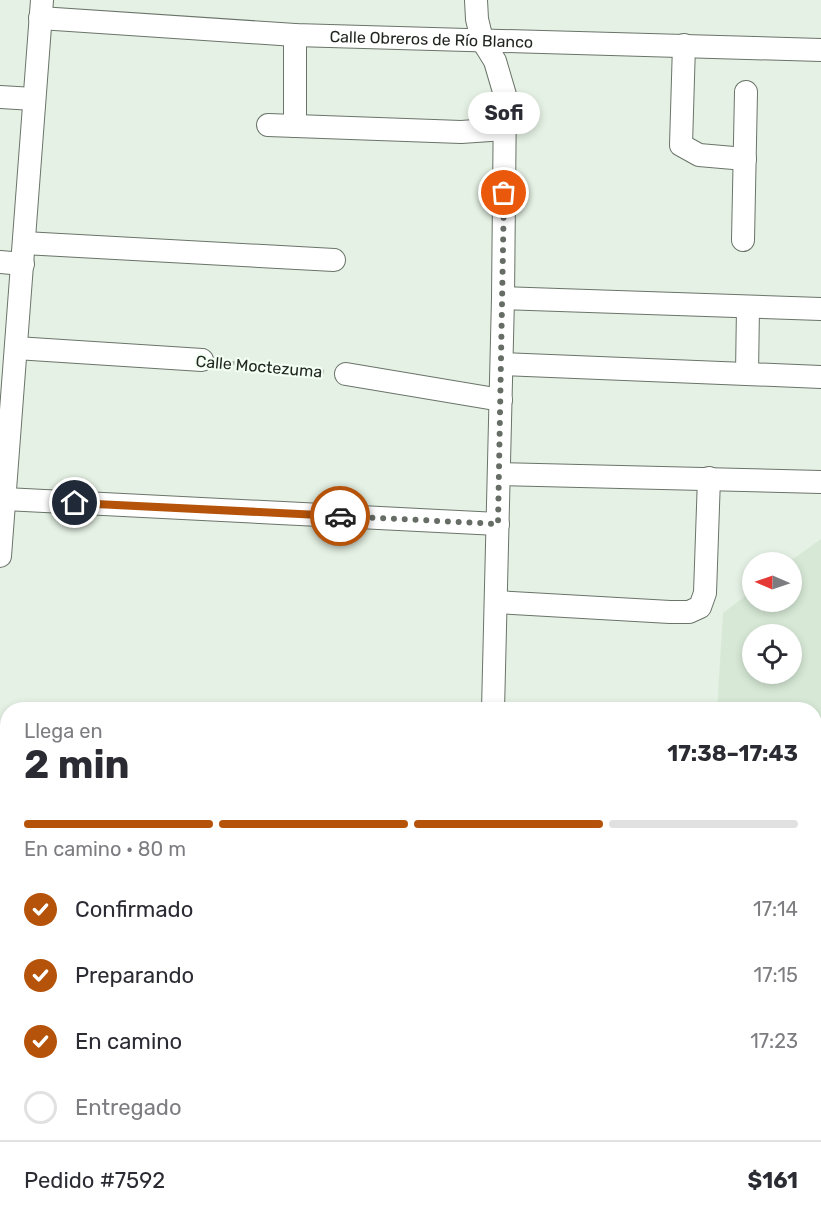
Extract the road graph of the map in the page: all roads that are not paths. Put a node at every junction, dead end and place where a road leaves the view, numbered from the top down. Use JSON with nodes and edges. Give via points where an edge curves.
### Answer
{"nodes":[{"id":1,"x":476,"y":0,"type":"edge"},
{"id":2,"x":41,"y":9,"type":"edge"},
{"id":3,"x":295,"y":35,"type":"junction"},
{"id":4,"x":482,"y":40,"type":"junction"},
{"id":5,"x":684,"y":45,"type":"junction"},
{"id":6,"x":821,"y":50,"type":"edge"},
{"id":7,"x":746,"y":92,"type":"dead end"},
{"id":8,"x":0,"y":97,"type":"edge"},
{"id":9,"x":34,"y":99,"type":"junction"},
{"id":10,"x":268,"y":125,"type":"dead end"},
{"id":11,"x":295,"y":126,"type":"junction"},
{"id":12,"x":505,"y":129,"type":"junction"},
{"id":13,"x":745,"y":159,"type":"junction"},
{"id":14,"x":743,"y":240,"type":"dead end"},
{"id":15,"x":24,"y":254,"type":"junction"},
{"id":16,"x":334,"y":260,"type":"dead end"},
{"id":17,"x":0,"y":262,"type":"edge"},
{"id":18,"x":503,"y":298,"type":"junction"},
{"id":19,"x":748,"y":307,"type":"junction"},
{"id":20,"x":821,"y":309,"type":"edge"},
{"id":21,"x":16,"y":348,"type":"junction"},
{"id":22,"x":202,"y":360,"type":"road end"},
{"id":23,"x":502,"y":364,"type":"junction"},
{"id":24,"x":346,"y":374,"type":"road end"},
{"id":25,"x":747,"y":374,"type":"junction"},
{"id":26,"x":821,"y":377,"type":"edge"},
{"id":27,"x":501,"y":400,"type":"junction"},
{"id":28,"x":499,"y":474,"type":"junction"},
{"id":29,"x":709,"y":478,"type":"junction"},
{"id":30,"x":821,"y":482,"type":"edge"},
{"id":31,"x":5,"y":499,"type":"junction"},
{"id":32,"x":498,"y":524,"type":"junction"},
{"id":33,"x":0,"y":556,"type":"edge"},
{"id":34,"x":496,"y":602,"type":"junction"},
{"id":35,"x":493,"y":702,"type":"edge"}],
"edges":[{"from":1,"to":4,"type":"street"},
{"from":2,"to":3,"type":"street","name":"Calle Obreros de Río Blanco"},
{"from":2,"to":9,"type":"street"},
{"from":3,"to":4,"type":"street","name":"Calle Obreros de Río Blanco"},
{"from":3,"to":11,"type":"street"},
{"from":4,"to":5,"type":"street","name":"Calle Obreros de Río Blanco"},
{"from":4,"to":12,"type":"street","via":[[500,75],[505,95]]},
{"from":5,"to":6,"type":"street","name":"Calle Obreros de Río Blanco"},
{"from":5,"to":13,"type":"street","via":[[681,145],[699,155]]},
{"from":7,"to":13,"type":"street"},
{"from":8,"to":9,"type":"street"},
{"from":9,"to":15,"type":"street"},
{"from":10,"to":11,"type":"street"},
{"from":11,"to":12,"type":"street","via":[[461,132]]},
{"from":12,"to":18,"type":"street"},
{"from":13,"to":14,"type":"street"},
{"from":15,"to":16,"type":"street"},
{"from":15,"to":17,"type":"street"},
{"from":15,"to":21,"type":"street"},
{"from":18,"to":19,"type":"street"},
{"from":18,"to":23,"type":"street"},
{"from":19,"to":20,"type":"street"},
{"from":19,"to":25,"type":"street"},
{"from":21,"to":22,"type":"street","name":"Calle Moctezuma"},
{"from":21,"to":31,"type":"street"},
{"from":23,"to":25,"type":"street"},
{"from":23,"to":27,"type":"street"},
{"from":24,"to":27,"type":"street","name":"Calle Moctezuma"},
{"from":25,"to":26,"type":"street"},
{"from":27,"to":28,"type":"street"},
{"from":28,"to":29,"type":"street"},
{"from":28,"to":32,"type":"street"},
{"from":29,"to":30,"type":"street"},
{"from":29,"to":34,"type":"street","via":[[705,593],[700,607],[689,612],[670,612]]},
{"from":31,"to":32,"type":"street"},
{"from":31,"to":33,"type":"street"},
{"from":32,"to":34,"type":"street"},
{"from":34,"to":35,"type":"street"}]}
